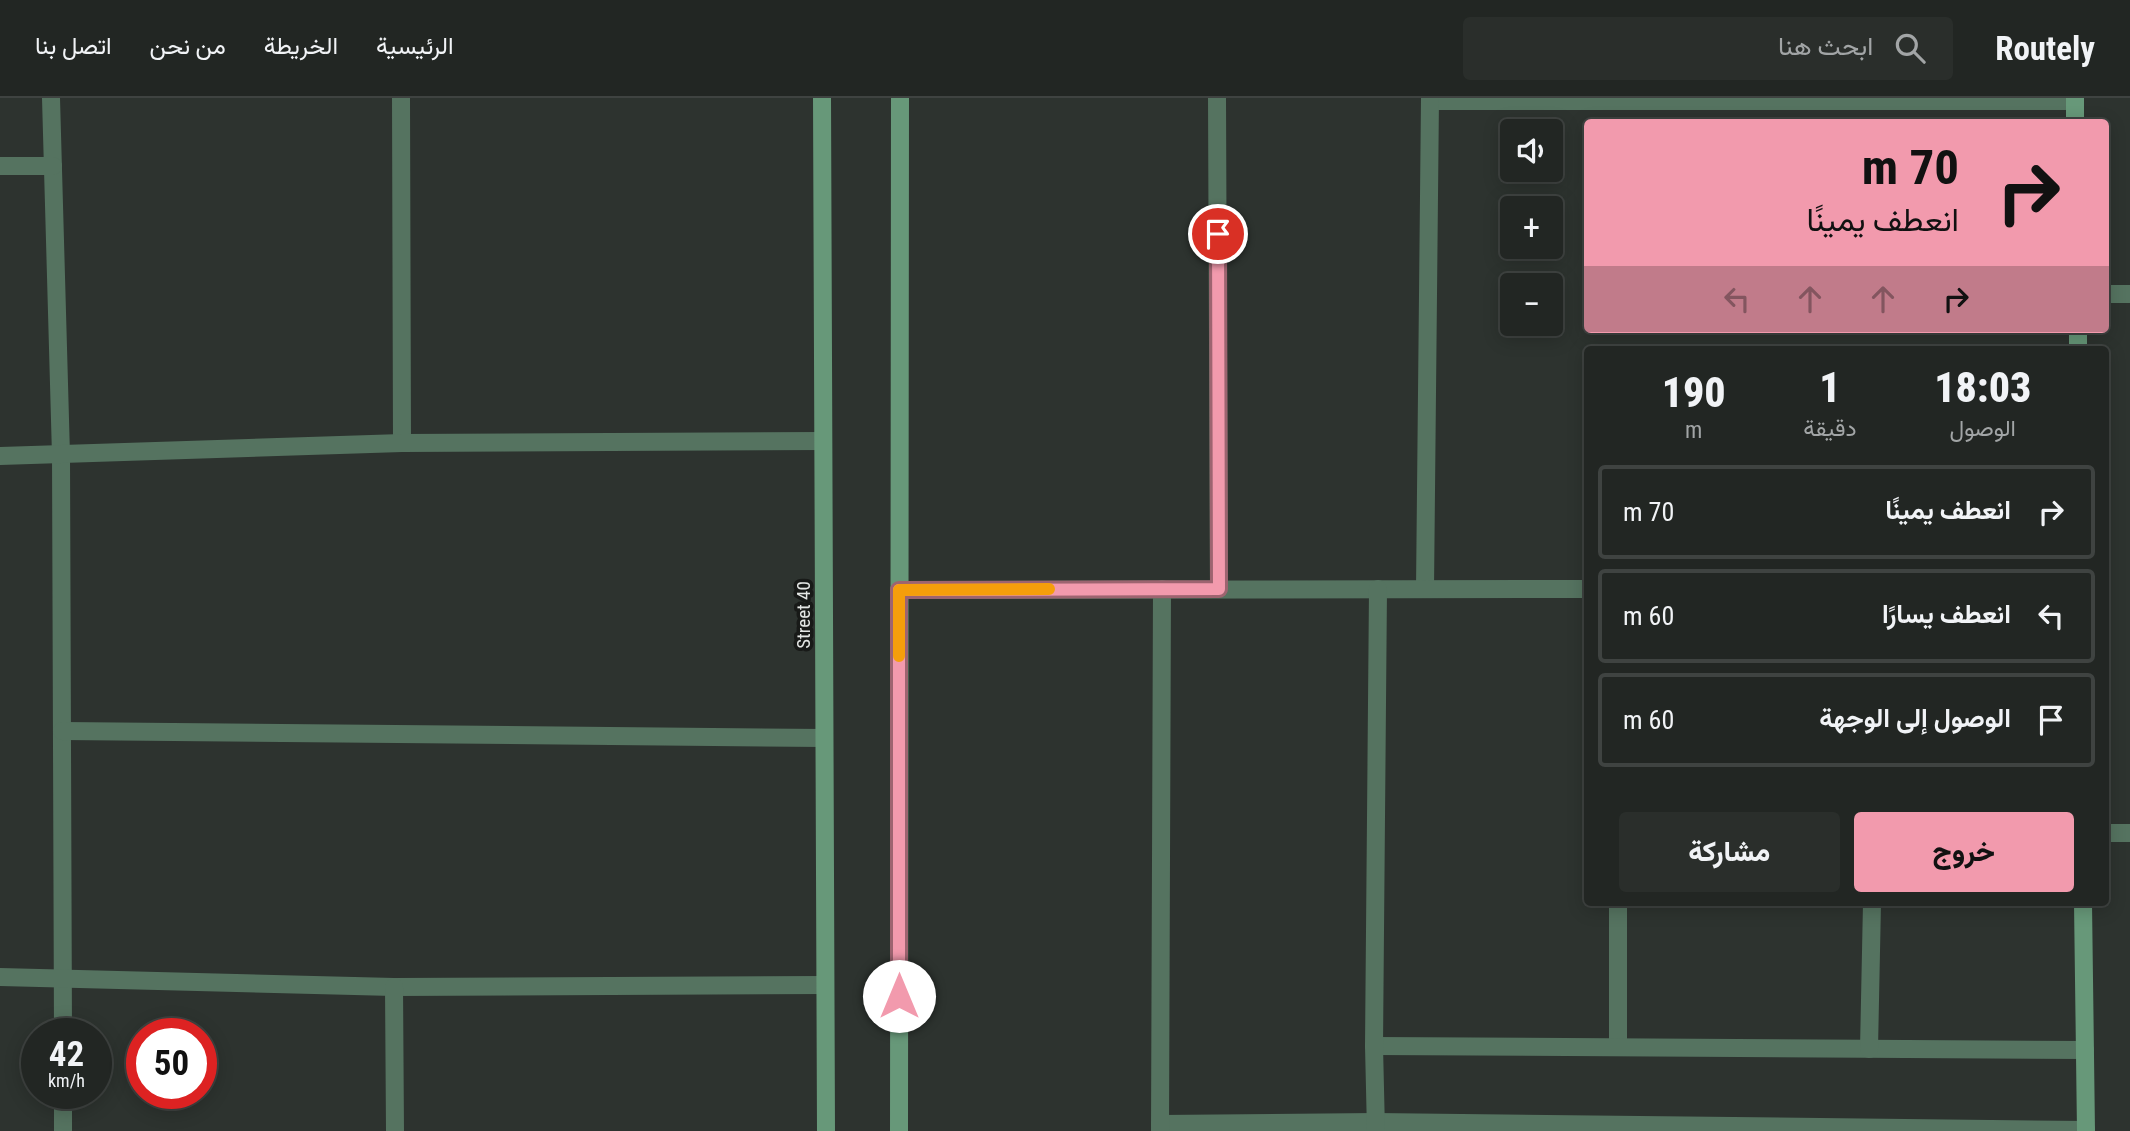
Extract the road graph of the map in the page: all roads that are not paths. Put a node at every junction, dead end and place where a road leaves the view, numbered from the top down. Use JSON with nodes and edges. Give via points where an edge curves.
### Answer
{"nodes":[{"id":1,"x":51,"y":98,"type":"edge"},
{"id":2,"x":401,"y":98,"type":"edge"},
{"id":3,"x":822,"y":98,"type":"edge"},
{"id":4,"x":900,"y":98,"type":"edge"},
{"id":5,"x":1217,"y":98,"type":"edge"},
{"id":6,"x":1430,"y":100,"type":"edge"},
{"id":7,"x":2075,"y":100,"type":"edge"},
{"id":8,"x":2075,"y":119,"type":"edge"},
{"id":9,"x":0,"y":166,"type":"edge"},
{"id":10,"x":52,"y":166,"type":"junction"},
{"id":11,"x":2109,"y":294,"type":"edge"},
{"id":12,"x":2130,"y":294,"type":"edge"},
{"id":13,"x":823,"y":441,"type":"junction"},
{"id":14,"x":402,"y":443,"type":"junction"},
{"id":15,"x":61,"y":455,"type":"junction"},
{"id":16,"x":0,"y":456,"type":"edge"},
{"id":17,"x":1162,"y":589,"type":"junction"},
{"id":18,"x":1219,"y":589,"type":"junction"},
{"id":19,"x":1378,"y":589,"type":"junction"},
{"id":20,"x":1425,"y":589,"type":"junction"},
{"id":21,"x":1584,"y":589,"type":"edge"},
{"id":22,"x":899,"y":590,"type":"junction"},
{"id":23,"x":62,"y":731,"type":"junction"},
{"id":24,"x":824,"y":738,"type":"junction"},
{"id":25,"x":2109,"y":833,"type":"edge"},
{"id":26,"x":2130,"y":833,"type":"edge"},
{"id":27,"x":1618,"y":906,"type":"edge"},
{"id":28,"x":1872,"y":906,"type":"edge"},
{"id":29,"x":2083,"y":906,"type":"edge"},
{"id":30,"x":0,"y":977,"type":"edge"},
{"id":31,"x":64,"y":979,"type":"junction"},
{"id":32,"x":825,"y":985,"type":"junction"},
{"id":33,"x":394,"y":987,"type":"junction"},
{"id":34,"x":63,"y":1018,"type":"edge"},
{"id":35,"x":1374,"y":1046,"type":"junction"},
{"id":36,"x":1618,"y":1047,"type":"junction"},
{"id":37,"x":1869,"y":1049,"type":"junction"},
{"id":38,"x":2085,"y":1050,"type":"junction"},
{"id":39,"x":63,"y":1109,"type":"edge"},
{"id":40,"x":1376,"y":1126,"type":"edge"},
{"id":41,"x":1160,"y":1128,"type":"edge"},
{"id":42,"x":2086,"y":1130,"type":"edge"},
{"id":43,"x":63,"y":1131,"type":"edge"},
{"id":44,"x":395,"y":1131,"type":"edge"},
{"id":45,"x":826,"y":1131,"type":"edge"},
{"id":46,"x":899,"y":1131,"type":"edge"}],
"edges":[{"from":1,"to":10,"type":"street"},
{"from":2,"to":14,"type":"street"},
{"from":3,"to":13,"type":"main road","name":"Street 40"},
{"from":4,"to":22,"type":"main road"},
{"from":5,"to":18,"type":"street"},
{"from":6,"to":7,"type":"street"},
{"from":6,"to":20,"type":"street"},
{"from":7,"to":8,"type":"main road"},
{"from":9,"to":10,"type":"street"},
{"from":10,"to":15,"type":"street"},
{"from":11,"to":12,"type":"street"},
{"from":13,"to":14,"type":"street"},
{"from":13,"to":24,"type":"main road","name":"Street 40"},
{"from":14,"to":15,"type":"street"},
{"from":15,"to":16,"type":"street"},
{"from":15,"to":23,"type":"street"},
{"from":17,"to":18,"type":"street"},
{"from":17,"to":22,"type":"street"},
{"from":17,"to":41,"type":"street"},
{"from":18,"to":19,"type":"street"},
{"from":19,"to":20,"type":"street"},
{"from":19,"to":35,"type":"street"},
{"from":20,"to":21,"type":"street"},
{"from":22,"to":46,"type":"main road"},
{"from":23,"to":24,"type":"street"},
{"from":23,"to":31,"type":"street"},
{"from":24,"to":32,"type":"main road","name":"Street 40"},
{"from":25,"to":26,"type":"street"},
{"from":27,"to":36,"type":"street"},
{"from":28,"to":37,"type":"street"},
{"from":29,"to":38,"type":"main road"},
{"from":30,"to":31,"type":"street"},
{"from":31,"to":33,"type":"street"},
{"from":31,"to":34,"type":"street"},
{"from":32,"to":33,"type":"street"},
{"from":32,"to":45,"type":"main road","name":"Street 40"},
{"from":33,"to":44,"type":"street"},
{"from":35,"to":36,"type":"street"},
{"from":35,"to":40,"type":"street"},
{"from":36,"to":37,"type":"street"},
{"from":37,"to":38,"type":"street"},
{"from":38,"to":42,"type":"main road"},
{"from":39,"to":43,"type":"street"},
{"from":40,"to":41,"type":"street"},
{"from":40,"to":42,"type":"street"}]}
